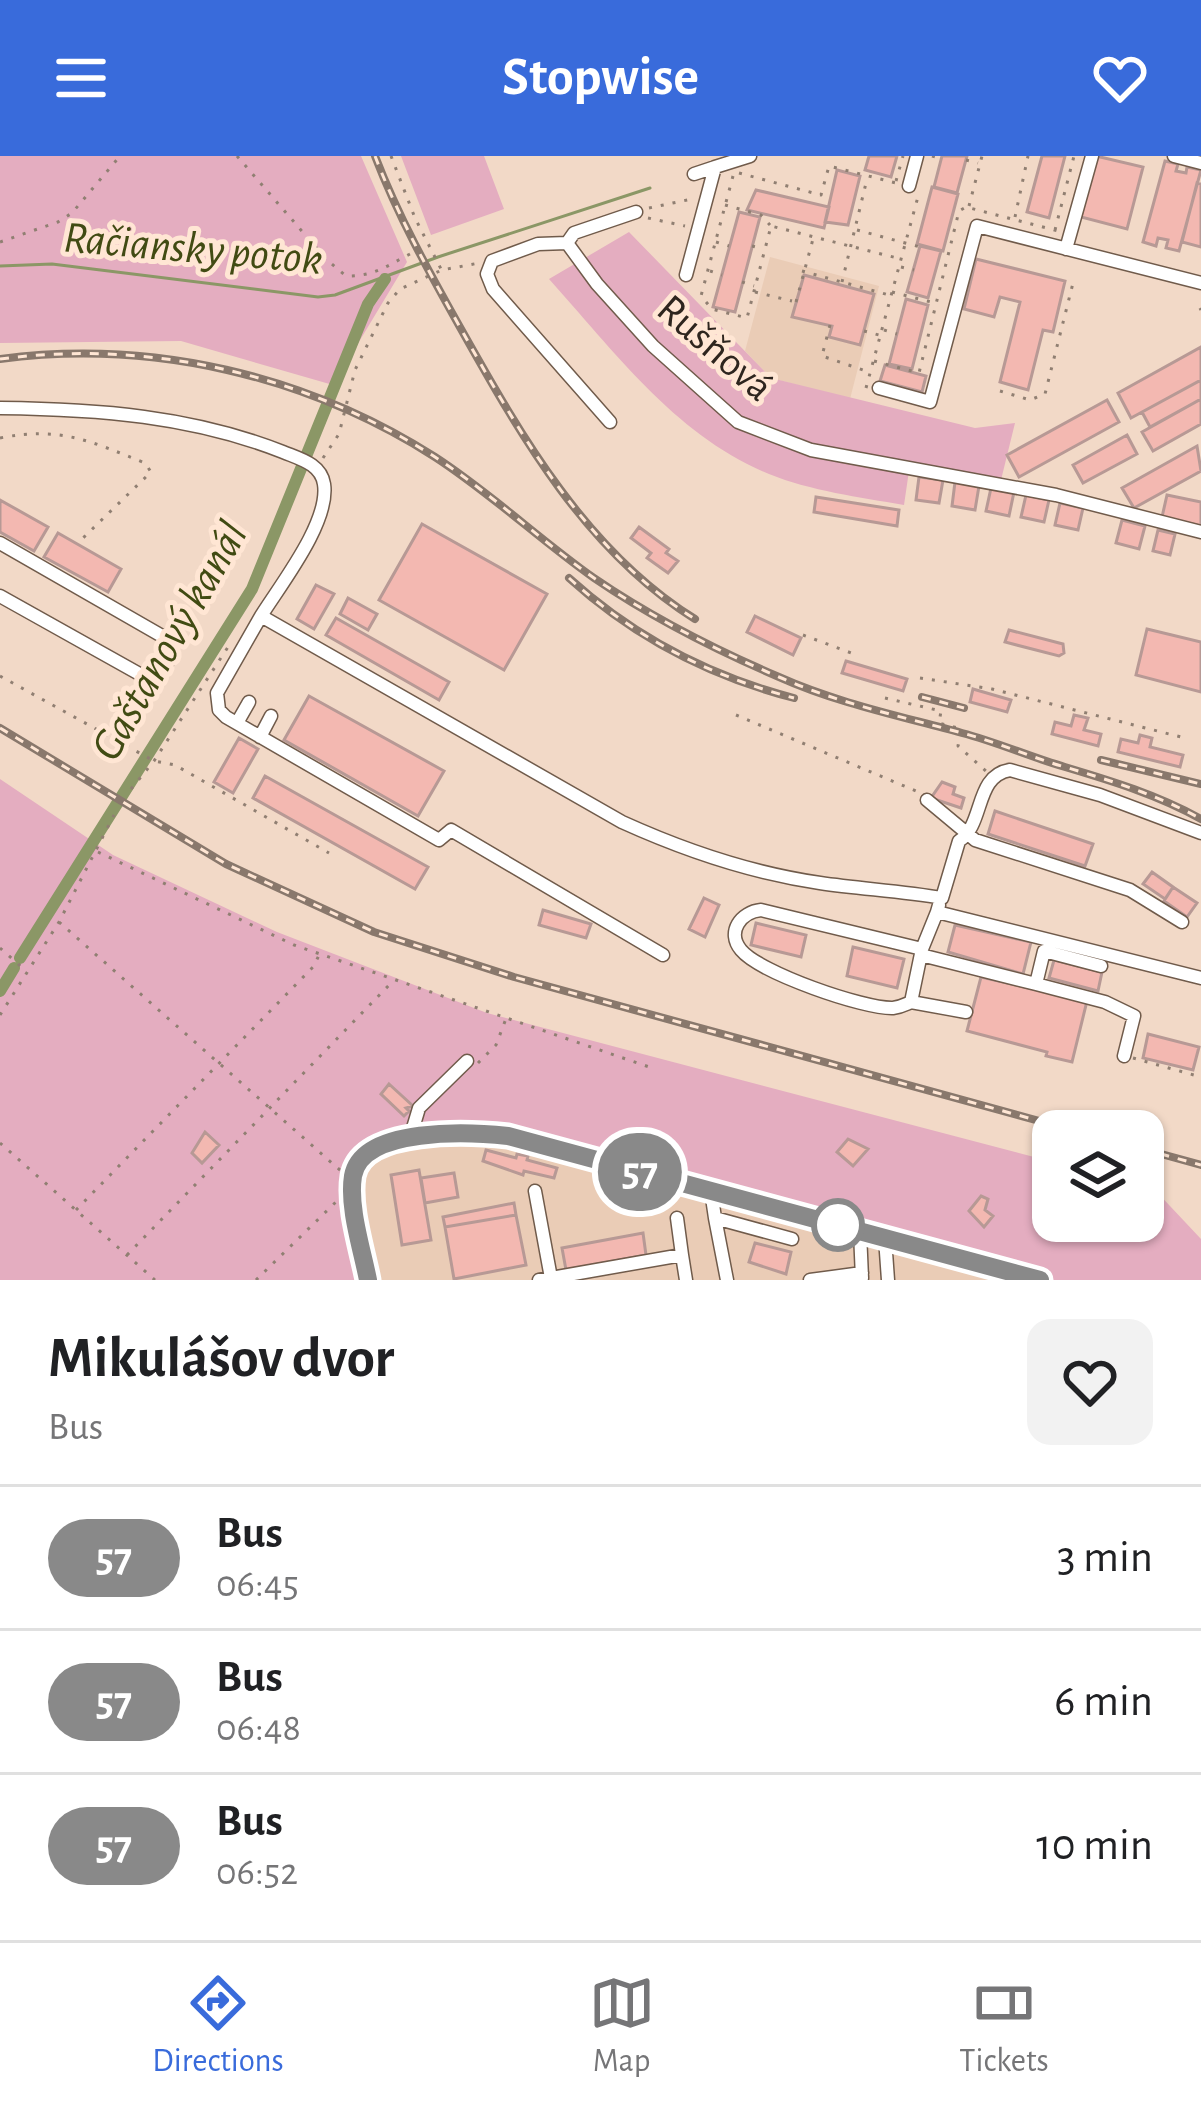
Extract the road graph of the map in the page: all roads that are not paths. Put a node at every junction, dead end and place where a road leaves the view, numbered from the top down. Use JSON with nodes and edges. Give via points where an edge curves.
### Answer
{"nodes":[{"id":1,"x":750,"y":156,"type":"edge"},
{"id":2,"x":917,"y":156,"type":"edge"},
{"id":3,"x":1092,"y":156,"type":"edge"},
{"id":4,"x":1174,"y":156,"type":"edge"},
{"id":5,"x":1201,"y":163,"type":"edge"},
{"id":6,"x":715,"y":167,"type":"junction"},
{"id":7,"x":694,"y":174,"type":"dead end"},
{"id":8,"x":902,"y":184,"type":"road end"},
{"id":9,"x":636,"y":212,"type":"road end"},
{"id":10,"x":568,"y":243,"type":"junction"},
{"id":11,"x":1066,"y":249,"type":"junction"},
{"id":12,"x":686,"y":274,"type":"dead end"},
{"id":13,"x":1201,"y":283,"type":"edge"},
{"id":14,"x":873,"y":388,"type":"road end"},
{"id":15,"x":0,"y":408,"type":"edge"},
{"id":16,"x":610,"y":422,"type":"dead end"},
{"id":17,"x":1201,"y":532,"type":"edge"},
{"id":18,"x":0,"y":543,"type":"edge"},
{"id":19,"x":0,"y":596,"type":"edge"},
{"id":20,"x":261,"y":616,"type":"junction"},
{"id":21,"x":249,"y":703,"type":"dead end"},
{"id":22,"x":272,"y":716,"type":"dead end"},
{"id":23,"x":237,"y":723,"type":"junction"},
{"id":24,"x":260,"y":736,"type":"junction"},
{"id":25,"x":927,"y":800,"type":"road end"},
{"id":26,"x":1201,"y":833,"type":"edge"},
{"id":27,"x":968,"y":835,"type":"junction"},
{"id":28,"x":940,"y":905,"type":"junction"},
{"id":29,"x":1181,"y":922,"type":"dead end"},
{"id":30,"x":922,"y":952,"type":"junction"},
{"id":31,"x":663,"y":955,"type":"dead end"},
{"id":32,"x":1101,"y":965,"type":"dead end"},
{"id":33,"x":1201,"y":978,"type":"edge"},
{"id":34,"x":1036,"y":984,"type":"junction"},
{"id":35,"x":911,"y":1002,"type":"junction"},
{"id":36,"x":965,"y":1012,"type":"dead end"},
{"id":37,"x":1124,"y":1056,"type":"road end"},
{"id":38,"x":467,"y":1061,"type":"dead end"},
{"id":39,"x":410,"y":1138,"type":"junction"},
{"id":40,"x":535,"y":1191,"type":"dead end"},
{"id":41,"x":711,"y":1191,"type":"junction"},
{"id":42,"x":677,"y":1218,"type":"dead end"},
{"id":43,"x":715,"y":1218,"type":"junction"},
{"id":44,"x":860,"y":1232,"type":"junction"},
{"id":45,"x":885,"y":1238,"type":"junction"},
{"id":46,"x":792,"y":1239,"type":"dead end"},
{"id":47,"x":682,"y":1255,"type":"junction"},
{"id":48,"x":862,"y":1276,"type":"edge"},
{"id":49,"x":545,"y":1279,"type":"edge"},
{"id":50,"x":368,"y":1280,"type":"edge"},
{"id":51,"x":686,"y":1280,"type":"edge"},
{"id":52,"x":727,"y":1280,"type":"edge"},
{"id":53,"x":810,"y":1280,"type":"edge"},
{"id":54,"x":888,"y":1280,"type":"edge"},
{"id":55,"x":1039,"y":1280,"type":"edge"}],
"edges":[{"from":1,"to":6,"type":"street"},
{"from":2,"to":8,"type":"street"},
{"from":3,"to":11,"type":"street"},
{"from":4,"to":5,"type":"street"},
{"from":6,"to":7,"type":"street"},
{"from":6,"to":12,"type":"street"},
{"from":9,"to":10,"type":"street","via":[[574,233]]},
{"from":10,"to":16,"type":"street","via":[[491,261],[487,274]]},
{"from":10,"to":17,"type":"street","name":"Rušňová","via":[[653,346],[738,422],[811,450],[1056,495]]},
{"from":11,"to":13,"type":"street"},
{"from":11,"to":14,"type":"street","via":[[977,226],[931,402]]},
{"from":15,"to":20,"type":"street","via":[[165,418],[244,436],[308,463],[324,484],[320,518]]},
{"from":18,"to":19,"type":"street","via":[[162,636],[170,659],[160,674],[142,676]]},
{"from":20,"to":23,"type":"street","via":[[217,693],[219,710]]},
{"from":20,"to":28,"type":"street","via":[[675,847]]},
{"from":21,"to":23,"type":"street"},
{"from":22,"to":24,"type":"street"},
{"from":23,"to":24,"type":"street"},
{"from":24,"to":31,"type":"street","via":[[439,840],[451,830]]},
{"from":25,"to":27,"type":"street"},
{"from":26,"to":27,"type":"street","via":[[1100,795],[1003,771]]},
{"from":27,"to":28,"type":"street","via":[[959,841]]},
{"from":27,"to":29,"type":"street","via":[[1130,890]]},
{"from":28,"to":30,"type":"street"},
{"from":28,"to":33,"type":"street"},
{"from":30,"to":34,"type":"street"},
{"from":30,"to":35,"type":"street"},
{"from":30,"to":35,"type":"street","via":[[761,910],[748,911],[734,934],[741,950],[788,976],[854,1001],[897,1008]]},
{"from":32,"to":34,"type":"street","via":[[1044,951]]},
{"from":34,"to":37,"type":"street","via":[[1134,1016]]},
{"from":35,"to":36,"type":"street"},
{"from":38,"to":39,"type":"street","via":[[419,1108]]},
{"from":39,"to":41,"type":"street","via":[[508,1136]]},
{"from":39,"to":50,"type":"street","via":[[364,1155],[353,1178]]},
{"from":40,"to":49,"type":"street"},
{"from":41,"to":43,"type":"street"},
{"from":41,"to":44,"type":"street"},
{"from":42,"to":47,"type":"street"},
{"from":43,"to":46,"type":"street"},
{"from":43,"to":52,"type":"street"},
{"from":44,"to":45,"type":"street"},
{"from":44,"to":48,"type":"street"},
{"from":45,"to":54,"type":"street"},
{"from":45,"to":55,"type":"street"},
{"from":47,"to":49,"type":"street"},
{"from":47,"to":51,"type":"street"},
{"from":48,"to":53,"type":"street"}]}
